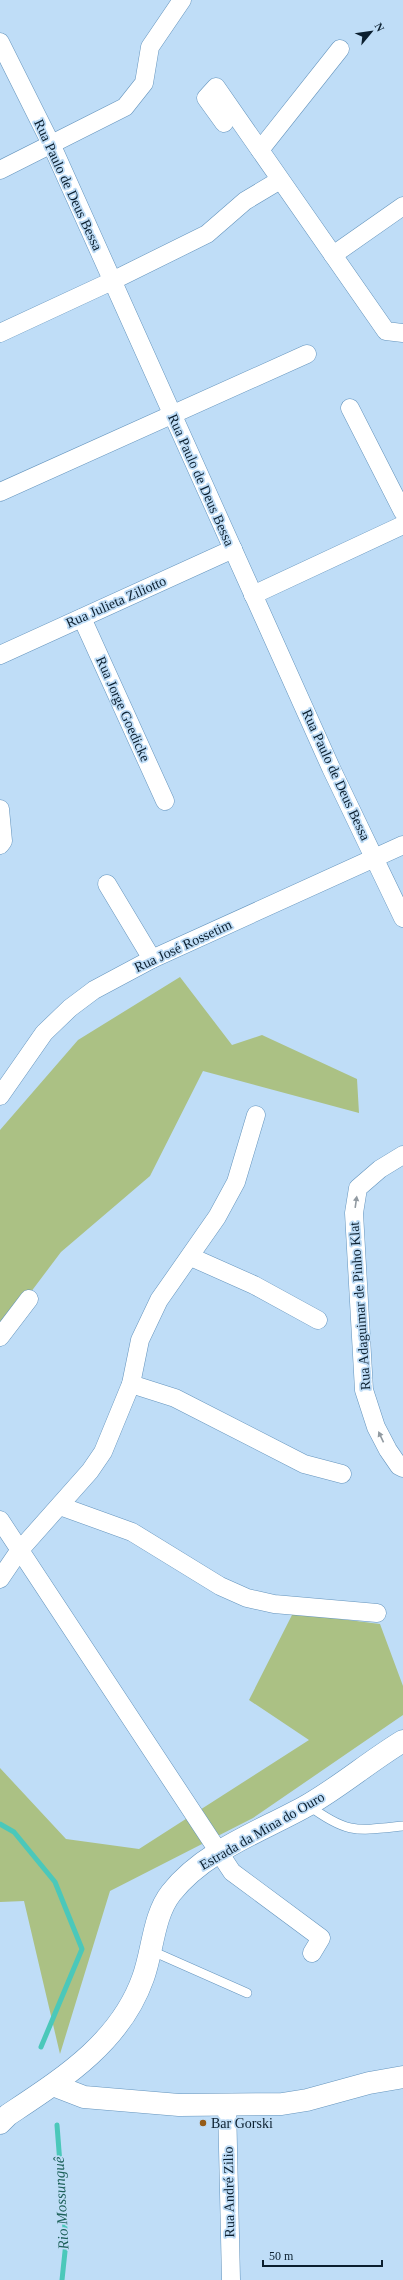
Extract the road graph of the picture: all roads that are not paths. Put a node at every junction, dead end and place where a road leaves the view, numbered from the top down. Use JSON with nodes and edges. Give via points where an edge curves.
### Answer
{"nodes":[{"id":1,"x":182,"y":0,"type":"edge"},
{"id":2,"x":0,"y":42,"type":"edge"},
{"id":3,"x":340,"y":49,"type":"dead end"},
{"id":4,"x":224,"y":123,"type":"dead end"},
{"id":5,"x":52,"y":146,"type":"junction"},
{"id":6,"x":260,"y":150,"type":"junction"},
{"id":7,"x":0,"y":170,"type":"edge"},
{"id":8,"x":280,"y":180,"type":"junction"},
{"id":9,"x":403,"y":206,"type":"edge"},
{"id":10,"x":333,"y":255,"type":"junction"},
{"id":11,"x":112,"y":281,"type":"junction"},
{"id":12,"x":0,"y":333,"type":"edge"},
{"id":13,"x":403,"y":333,"type":"edge"},
{"id":14,"x":307,"y":354,"type":"dead end"},
{"id":15,"x":350,"y":408,"type":"dead end"},
{"id":16,"x":172,"y":414,"type":"junction"},
{"id":17,"x":0,"y":492,"type":"edge"},
{"id":18,"x":403,"y":512,"type":"edge"},
{"id":19,"x":403,"y":526,"type":"edge"},
{"id":20,"x":233,"y":549,"type":"junction"},
{"id":21,"x":253,"y":595,"type":"junction"},
{"id":22,"x":82,"y":618,"type":"junction"},
{"id":23,"x":0,"y":655,"type":"edge"},
{"id":24,"x":165,"y":801,"type":"dead end"},
{"id":25,"x":0,"y":809,"type":"edge"},
{"id":26,"x":2,"y":843,"type":"edge"},
{"id":27,"x":403,"y":845,"type":"edge"},
{"id":28,"x":375,"y":858,"type":"junction"},
{"id":29,"x":107,"y":884,"type":"dead end"},
{"id":30,"x":403,"y":918,"type":"edge"},
{"id":31,"x":152,"y":959,"type":"junction"},
{"id":32,"x":0,"y":1096,"type":"edge"},
{"id":33,"x":256,"y":1115,"type":"dead end"},
{"id":34,"x":403,"y":1155,"type":"edge"},
{"id":35,"x":191,"y":1257,"type":"junction"},
{"id":36,"x":29,"y":1299,"type":"dead end"},
{"id":37,"x":318,"y":1320,"type":"dead end"},
{"id":38,"x":0,"y":1337,"type":"edge"},
{"id":39,"x":131,"y":1384,"type":"junction"},
{"id":40,"x":403,"y":1468,"type":"edge"},
{"id":41,"x":342,"y":1474,"type":"dead end"},
{"id":42,"x":60,"y":1506,"type":"junction"},
{"id":43,"x":0,"y":1520,"type":"edge"},
{"id":44,"x":19,"y":1551,"type":"junction"},
{"id":45,"x":0,"y":1579,"type":"edge"},
{"id":46,"x":377,"y":1612,"type":"dead end"},
{"id":47,"x":403,"y":1741,"type":"edge"},
{"id":48,"x":308,"y":1805,"type":"junction"},
{"id":49,"x":403,"y":1826,"type":"edge"},
{"id":50,"x":219,"y":1853,"type":"junction"},
{"id":51,"x":152,"y":1951,"type":"junction"},
{"id":52,"x":312,"y":1954,"type":"dead end"},
{"id":53,"x":247,"y":1993,"type":"dead end"},
{"id":54,"x":403,"y":2077,"type":"edge"},
{"id":55,"x":53,"y":2085,"type":"junction"},
{"id":56,"x":227,"y":2104,"type":"junction"},
{"id":57,"x":0,"y":2123,"type":"edge"},
{"id":58,"x":231,"y":2280,"type":"edge"}],
"edges":[{"from":1,"to":5,"type":"street","via":[[150,47],[144,83],[125,107]]},
{"from":2,"to":5,"type":"street","name":"Rua Paulo de Deus Bessa"},
{"from":3,"to":6,"type":"street"},
{"from":4,"to":6,"type":"street","via":[[206,98],[216,87]]},
{"from":5,"to":7,"type":"street"},
{"from":5,"to":11,"type":"street","name":"Rua Paulo de Deus Bessa"},
{"from":6,"to":8,"type":"street"},
{"from":8,"to":10,"type":"street"},
{"from":8,"to":11,"type":"street","via":[[240,205],[208,234]]},
{"from":9,"to":10,"type":"street"},
{"from":10,"to":13,"type":"street","via":[[386,331]]},
{"from":11,"to":12,"type":"street"},
{"from":11,"to":16,"type":"street","name":"Rua Paulo de Deus Bessa"},
{"from":14,"to":16,"type":"street"},
{"from":15,"to":18,"type":"street"},
{"from":16,"to":17,"type":"street"},
{"from":16,"to":20,"type":"street","name":"Rua Paulo de Deus Bessa"},
{"from":19,"to":21,"type":"street"},
{"from":20,"to":21,"type":"street","name":"Rua Paulo de Deus Bessa"},
{"from":20,"to":22,"type":"street","name":"Rua Julieta Ziliotto"},
{"from":21,"to":28,"type":"street","name":"Rua Paulo de Deus Bessa","via":[[331,768]]},
{"from":22,"to":23,"type":"street","name":"Rua Julieta Ziliotto"},
{"from":22,"to":24,"type":"street","name":"Rua Jorge Goedicke"},
{"from":25,"to":26,"type":"street"},
{"from":27,"to":28,"type":"street","name":"Rua José Rossetim"},
{"from":28,"to":30,"type":"street","name":"Rua Paulo de Deus Bessa"},
{"from":28,"to":31,"type":"street","name":"Rua José Rossetim"},
{"from":29,"to":31,"type":"street"},
{"from":31,"to":32,"type":"street","name":"Rua José Rossetim","via":[[94,990],[70,1008],[44,1033]]},
{"from":33,"to":35,"type":"street","via":[[236,1182]]},
{"from":40,"to":34,"type":"street","name":"Rua Adaguimar de Pinho Klat","one_way":true,"via":[[388,1450],[376,1427],[364,1390],[354,1213],[358,1188],[380,1169]]},
{"from":35,"to":37,"type":"street","via":[[254,1285]]},
{"from":35,"to":39,"type":"street","via":[[159,1300],[140,1340]]},
{"from":36,"to":38,"type":"street"},
{"from":39,"to":41,"type":"street","via":[[175,1398],[304,1464]]},
{"from":39,"to":42,"type":"street","via":[[103,1452]]},
{"from":42,"to":44,"type":"street"},
{"from":42,"to":46,"type":"street","via":[[132,1532],[220,1586],[247,1598],[274,1604]]},
{"from":43,"to":44,"type":"street"},
{"from":44,"to":45,"type":"street"},
{"from":44,"to":50,"type":"street"},
{"from":47,"to":48,"type":"street","name":"Estrada da Mina do Ouro"},
{"from":48,"to":49,"type":"lane","via":[[331,1822],[346,1828],[367,1830]]},
{"from":48,"to":50,"type":"street","name":"Estrada da Mina do Ouro"},
{"from":50,"to":51,"type":"street","name":"Estrada da Mina do Ouro","via":[[188,1875],[170,1894],[158,1920]]},
{"from":50,"to":52,"type":"street","via":[[232,1872],[321,1938]]},
{"from":51,"to":53,"type":"lane"},
{"from":51,"to":55,"type":"street","name":"Estrada da Mina do Ouro","via":[[143,1980],[129,2008],[102,2043],[72,2072]]},
{"from":54,"to":56,"type":"street","via":[[282,2104]]},
{"from":55,"to":56,"type":"street","via":[[84,2098],[179,2104]]},
{"from":55,"to":57,"type":"street","name":"Estrada da Mina do Ouro"},
{"from":56,"to":58,"type":"street","name":"Rua André Zilio"}]}
